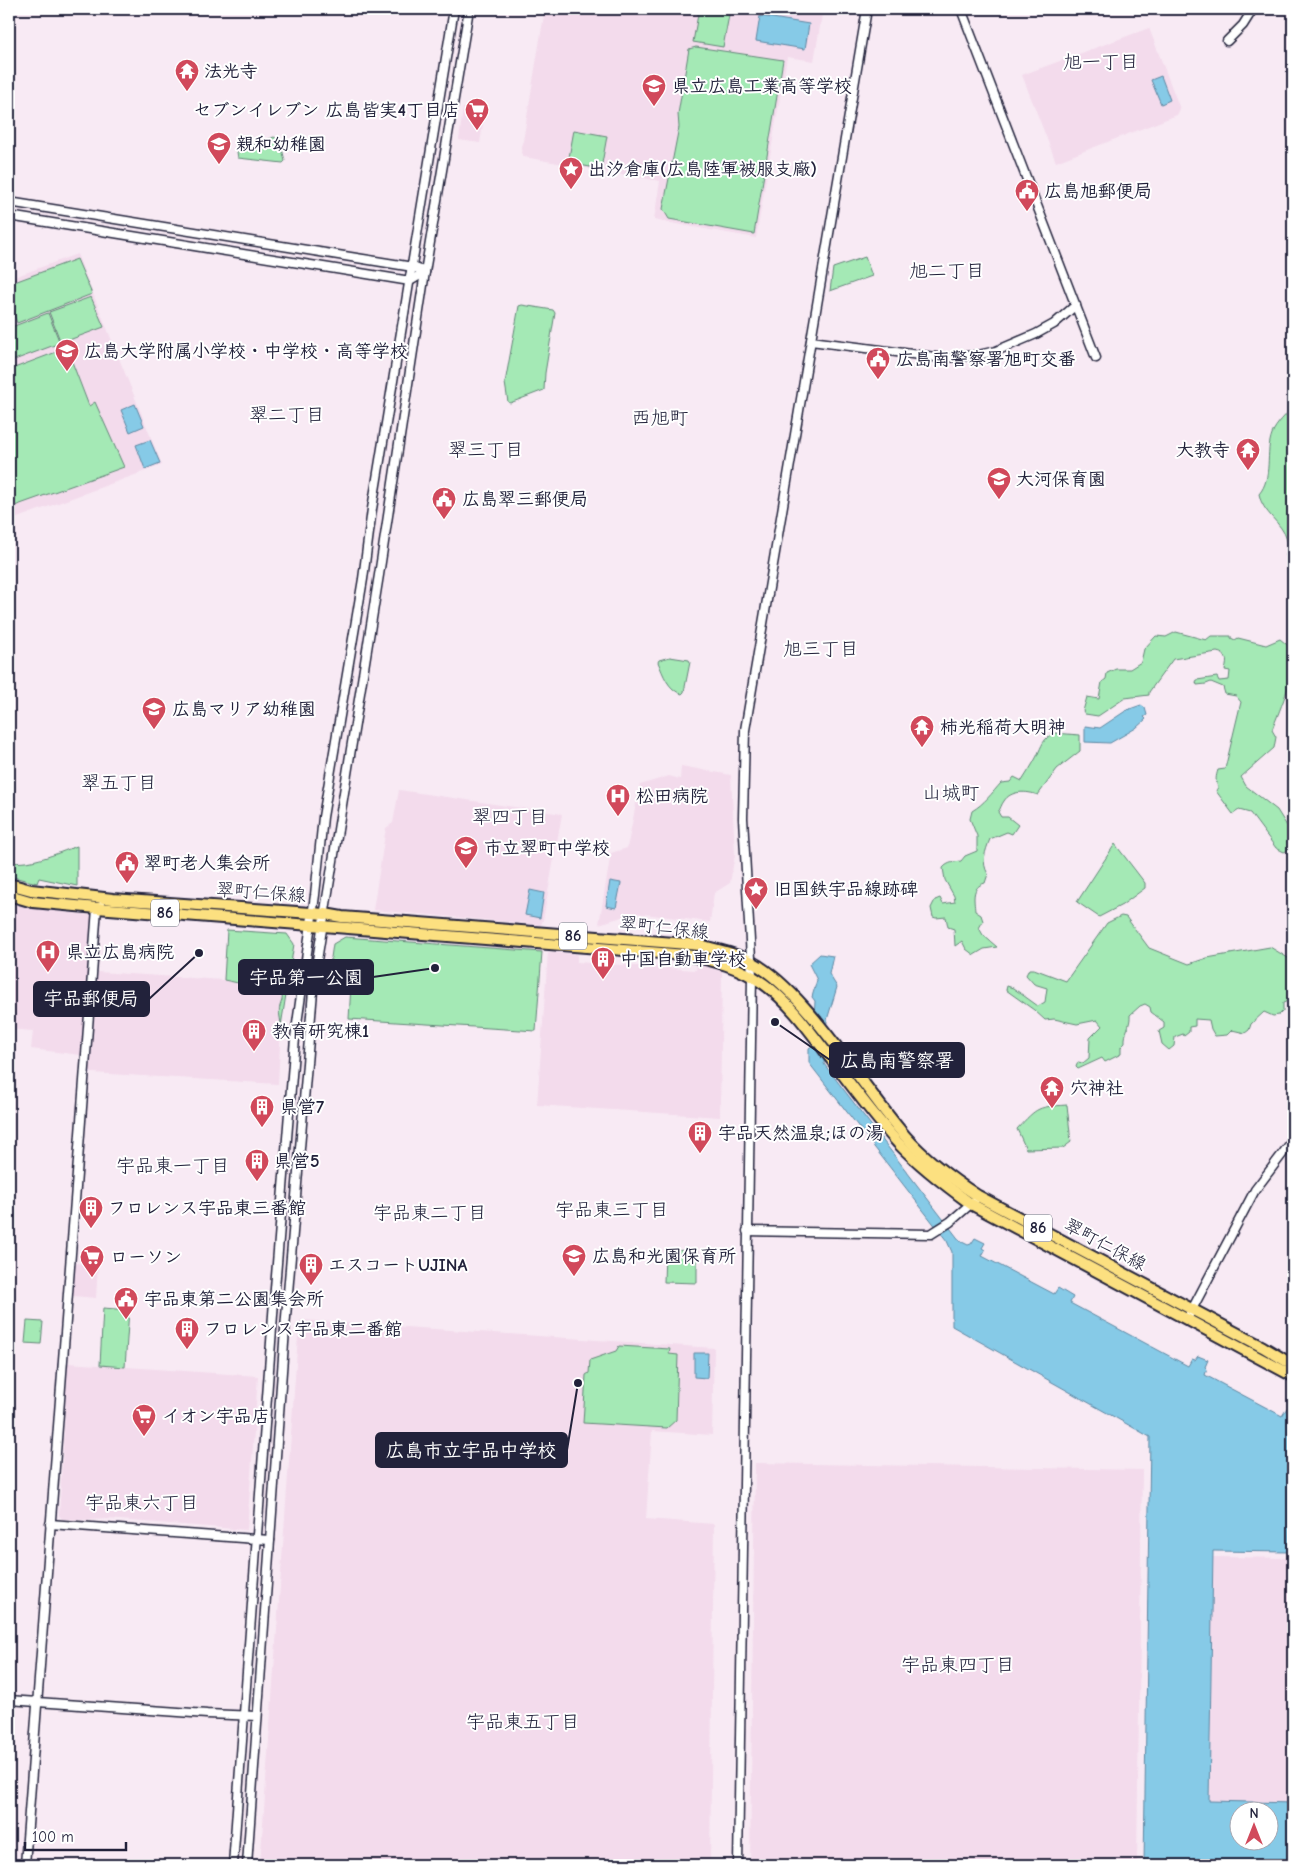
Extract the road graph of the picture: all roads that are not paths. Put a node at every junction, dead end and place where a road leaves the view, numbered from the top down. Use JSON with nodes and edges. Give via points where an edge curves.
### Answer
{"nodes":[{"id":1,"x":454,"y":9,"type":"edge"},
{"id":2,"x":469,"y":9,"type":"edge"},
{"id":3,"x":868,"y":9,"type":"edge"},
{"id":4,"x":961,"y":9,"type":"edge"},
{"id":5,"x":1253,"y":9,"type":"edge"},
{"id":6,"x":1227,"y":41,"type":"dead end"},
{"id":7,"x":9,"y":202,"type":"edge"},
{"id":8,"x":9,"y":216,"type":"edge"},
{"id":9,"x":413,"y":267,"type":"junction"},
{"id":10,"x":424,"y":272,"type":"junction"},
{"id":11,"x":410,"y":280,"type":"junction"},
{"id":12,"x":1076,"y":305,"type":"junction"},
{"id":13,"x":811,"y":341,"type":"junction"},
{"id":14,"x":1096,"y":358,"type":"dead end"},
{"id":15,"x":9,"y":884,"type":"edge"},
{"id":16,"x":9,"y":895,"type":"edge"},
{"id":17,"x":113,"y":899,"type":"junction"},
{"id":18,"x":97,"y":908,"type":"junction"},
{"id":19,"x":312,"y":913,"type":"junction"},
{"id":20,"x":325,"y":914,"type":"junction"},
{"id":21,"x":311,"y":925,"type":"junction"},
{"id":22,"x":323,"y":926,"type":"junction"},
{"id":23,"x":751,"y":961,"type":"junction"},
{"id":24,"x":752,"y":976,"type":"junction"},
{"id":25,"x":1293,"y":1140,"type":"edge"},
{"id":26,"x":975,"y":1200,"type":"junction"},
{"id":27,"x":747,"y":1231,"type":"junction"},
{"id":28,"x":1190,"y":1314,"type":"junction"},
{"id":29,"x":1293,"y":1365,"type":"edge"},
{"id":30,"x":1293,"y":1376,"type":"edge"},
{"id":31,"x":50,"y":1524,"type":"junction"},
{"id":32,"x":257,"y":1539,"type":"junction"},
{"id":33,"x":270,"y":1540,"type":"junction"},
{"id":34,"x":9,"y":1700,"type":"edge"},
{"id":35,"x":37,"y":1701,"type":"junction"},
{"id":36,"x":245,"y":1716,"type":"junction"},
{"id":37,"x":258,"y":1716,"type":"junction"},
{"id":38,"x":24,"y":1865,"type":"edge"},
{"id":39,"x":233,"y":1865,"type":"edge"},
{"id":40,"x":247,"y":1865,"type":"edge"},
{"id":41,"x":738,"y":1865,"type":"edge"}],
"edges":[{"from":1,"to":9,"type":"street"},
{"from":2,"to":10,"type":"street"},
{"from":3,"to":13,"type":"street"},
{"from":4,"to":12,"type":"street"},
{"from":5,"to":6,"type":"street"},
{"from":7,"to":9,"type":"street"},
{"from":8,"to":11,"type":"street"},
{"from":9,"to":10,"type":"street"},
{"from":9,"to":11,"type":"street"},
{"from":10,"to":11,"type":"street"},
{"from":10,"to":20,"type":"street"},
{"from":11,"to":19,"type":"street","via":[[325,810]]},
{"from":12,"to":13,"type":"street","via":[[1036,334],[978,355],[938,357]]},
{"from":12,"to":14,"type":"street"},
{"from":13,"to":23,"type":"street","via":[[745,730],[743,818]]},
{"from":15,"to":17,"type":"main road","name":"翠町仁保線","number":"86","via":[[31,890]]},
{"from":16,"to":18,"type":"main road","name":"翠町仁保線","number":"86","via":[[33,902]]},
{"from":17,"to":18,"type":"street"},
{"from":17,"to":19,"type":"main road","name":"翠町仁保線","number":"86"},
{"from":18,"to":21,"type":"main road","name":"翠町仁保線","number":"86"},
{"from":18,"to":31,"type":"street"},
{"from":19,"to":20,"type":"main road","name":"翠町仁保線","number":"86"},
{"from":19,"to":21,"type":"street"},
{"from":20,"to":22,"type":"street"},
{"from":20,"to":23,"type":"main road","name":"翠町仁保線","number":"86","via":[[700,945]]},
{"from":21,"to":22,"type":"main road","name":"翠町仁保線","number":"86"},
{"from":21,"to":32,"type":"street","via":[[292,1072]]},
{"from":22,"to":24,"type":"main road","name":"翠町仁保線","number":"86","via":[[686,955],[707,958]]},
{"from":22,"to":33,"type":"street","via":[[314,979],[304,1082]]},
{"from":23,"to":24,"type":"street"},
{"from":23,"to":26,"type":"main road","name":"翠町仁保線","number":"86","via":[[788,989],[905,1136]]},
{"from":24,"to":26,"type":"main road","name":"翠町仁保線","number":"86","via":[[779,996],[921,1166]]},
{"from":24,"to":27,"type":"street"},
{"from":25,"to":28,"type":"street","via":[[1255,1190]]},
{"from":26,"to":27,"type":"street","via":[[931,1234]]},
{"from":26,"to":28,"type":"main road","name":"翠町仁保線","number":"86"},
{"from":27,"to":41,"type":"street"},
{"from":28,"to":29,"type":"main road","name":"翠町仁保線","number":"86"},
{"from":28,"to":30,"type":"main road","name":"翠町仁保線","number":"86"},
{"from":31,"to":32,"type":"street"},
{"from":31,"to":35,"type":"street"},
{"from":32,"to":33,"type":"street"},
{"from":32,"to":36,"type":"street"},
{"from":33,"to":37,"type":"street"},
{"from":34,"to":35,"type":"street"},
{"from":35,"to":36,"type":"street"},
{"from":35,"to":38,"type":"street"},
{"from":36,"to":37,"type":"street"},
{"from":36,"to":39,"type":"street"},
{"from":37,"to":40,"type":"street"}]}
